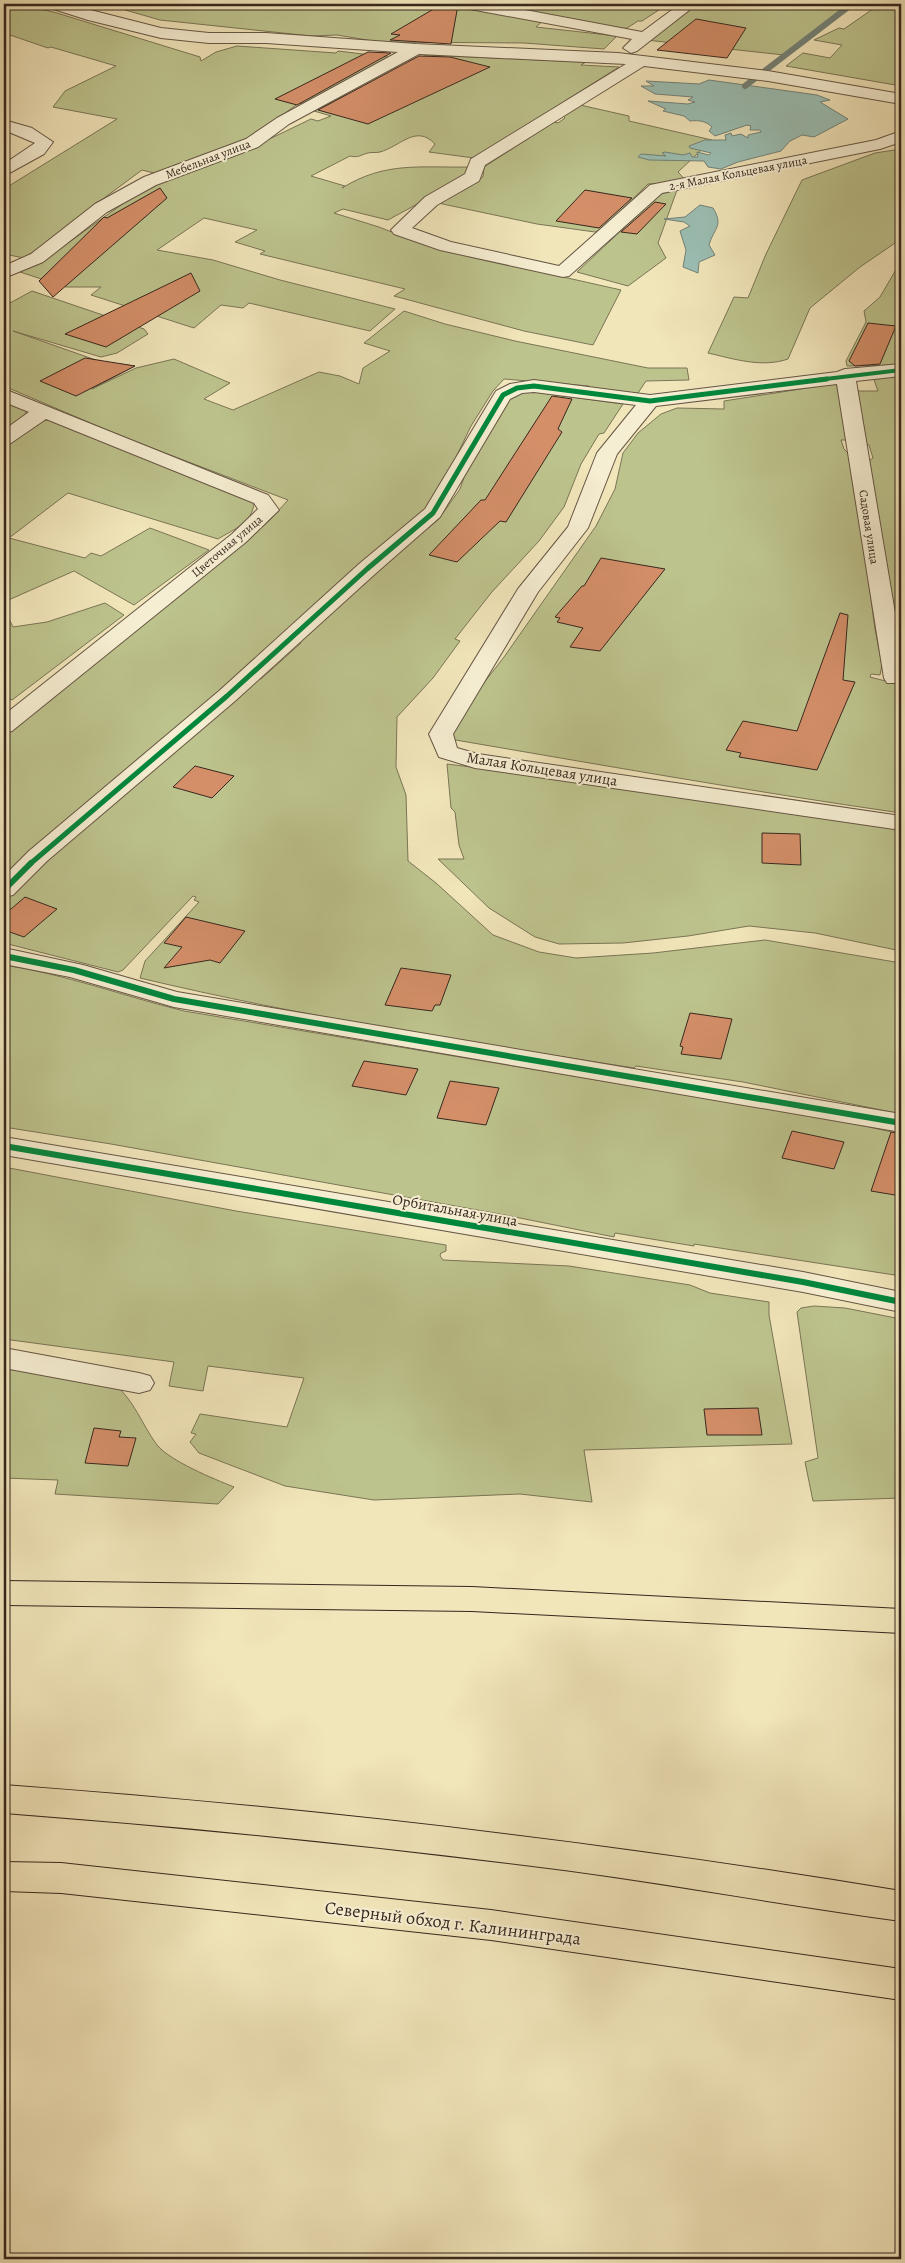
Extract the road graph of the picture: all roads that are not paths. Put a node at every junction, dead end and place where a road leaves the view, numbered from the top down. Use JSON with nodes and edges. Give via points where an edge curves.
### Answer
{"nodes":[{"id":1,"x":52,"y":4,"type":"edge"},
{"id":2,"x":470,"y":4,"type":"edge"},
{"id":3,"x":689,"y":4,"type":"edge"},
{"id":4,"x":114,"y":7,"type":"dead end"},
{"id":5,"x":93,"y":17,"type":"junction"},
{"id":6,"x":644,"y":37,"type":"junction"},
{"id":7,"x":416,"y":49,"type":"junction"},
{"id":8,"x":618,"y":58,"type":"junction"},
{"id":9,"x":641,"y":61,"type":"junction"},
{"id":10,"x":901,"y":99,"type":"edge"},
{"id":11,"x":4,"y":125,"type":"edge"},
{"id":12,"x":901,"y":136,"type":"edge"},
{"id":13,"x":4,"y":171,"type":"edge"},
{"id":14,"x":4,"y":272,"type":"edge"},
{"id":15,"x":901,"y":370,"type":"edge"},
{"id":16,"x":845,"y":376,"type":"junction"},
{"id":17,"x":4,"y":395,"type":"edge"},
{"id":18,"x":650,"y":401,"type":"junction"},
{"id":19,"x":44,"y":411,"type":"junction"},
{"id":20,"x":4,"y":438,"type":"edge"},
{"id":21,"x":895,"y":678,"type":"dead end"},
{"id":22,"x":4,"y":726,"type":"edge"},
{"id":23,"x":901,"y":823,"type":"edge"},
{"id":24,"x":4,"y":890,"type":"edge"},
{"id":25,"x":4,"y":956,"type":"edge"},
{"id":26,"x":901,"y":1123,"type":"edge"},
{"id":27,"x":4,"y":1146,"type":"edge"},
{"id":28,"x":901,"y":1302,"type":"edge"},
{"id":29,"x":4,"y":1358,"type":"edge"},
{"id":30,"x":139,"y":1383,"type":"dead end"},
{"id":31,"x":4,"y":1593,"type":"edge"},
{"id":32,"x":901,"y":1621,"type":"edge"},
{"id":33,"x":4,"y":1799,"type":"edge"},
{"id":34,"x":4,"y":1876,"type":"edge"},
{"id":35,"x":901,"y":1906,"type":"edge"},
{"id":36,"x":901,"y":1985,"type":"edge"}],
"edges":[{"from":1,"to":5,"type":"street"},
{"from":2,"to":6,"type":"street"},
{"from":3,"to":6,"type":"street"},
{"from":4,"to":5,"type":"street"},
{"from":5,"to":7,"type":"street","via":[[170,34]]},
{"from":6,"to":8,"type":"street"},
{"from":7,"to":8,"type":"street"},
{"from":7,"to":14,"type":"street","name":"Мебельная улица","via":[[283,120],[252,143],[150,181],[101,208],[37,258]]},
{"from":8,"to":9,"type":"street"},
{"from":9,"to":10,"type":"street","via":[[768,76]]},
{"from":9,"to":12,"type":"street","name":"2-я Малая Кольцевая улица","via":[[477,163],[473,177],[431,201],[400,230],[446,246],[563,272],[656,189],[880,144]]},
{"from":11,"to":13,"type":"street","via":[[46,142]]},
{"from":15,"to":16,"type":"street"},
{"from":16,"to":18,"type":"street"},
{"from":16,"to":21,"type":"street","name":"Садовая улица"},
{"from":17,"to":19,"type":"street","name":"Цветочная улица"},
{"from":18,"to":23,"type":"street","name":"Малая Кольцевая улица","via":[[607,453],[578,528],[529,589],[440,734],[447,752],[475,761]]},
{"from":18,"to":24,"type":"street","via":[[534,386],[517,388],[503,395],[433,513],[228,696],[38,856]]},
{"from":19,"to":20,"type":"street"},
{"from":19,"to":22,"type":"street","name":"Цветочная улица","via":[[261,499],[269,510],[239,538]]},
{"from":25,"to":26,"type":"street","via":[[74,970],[174,999]]},
{"from":27,"to":28,"type":"street","name":"Орбитальная улица","via":[[803,1282]]},
{"from":29,"to":30,"type":"street"},
{"from":31,"to":32,"type":"main road","via":[[472,1599]]},
{"from":33,"to":35,"type":"main road","via":[[462,1842]]},
{"from":34,"to":36,"type":"main road","name":"Северный обход г. Калининграда","via":[[61,1878],[491,1925]]}]}
